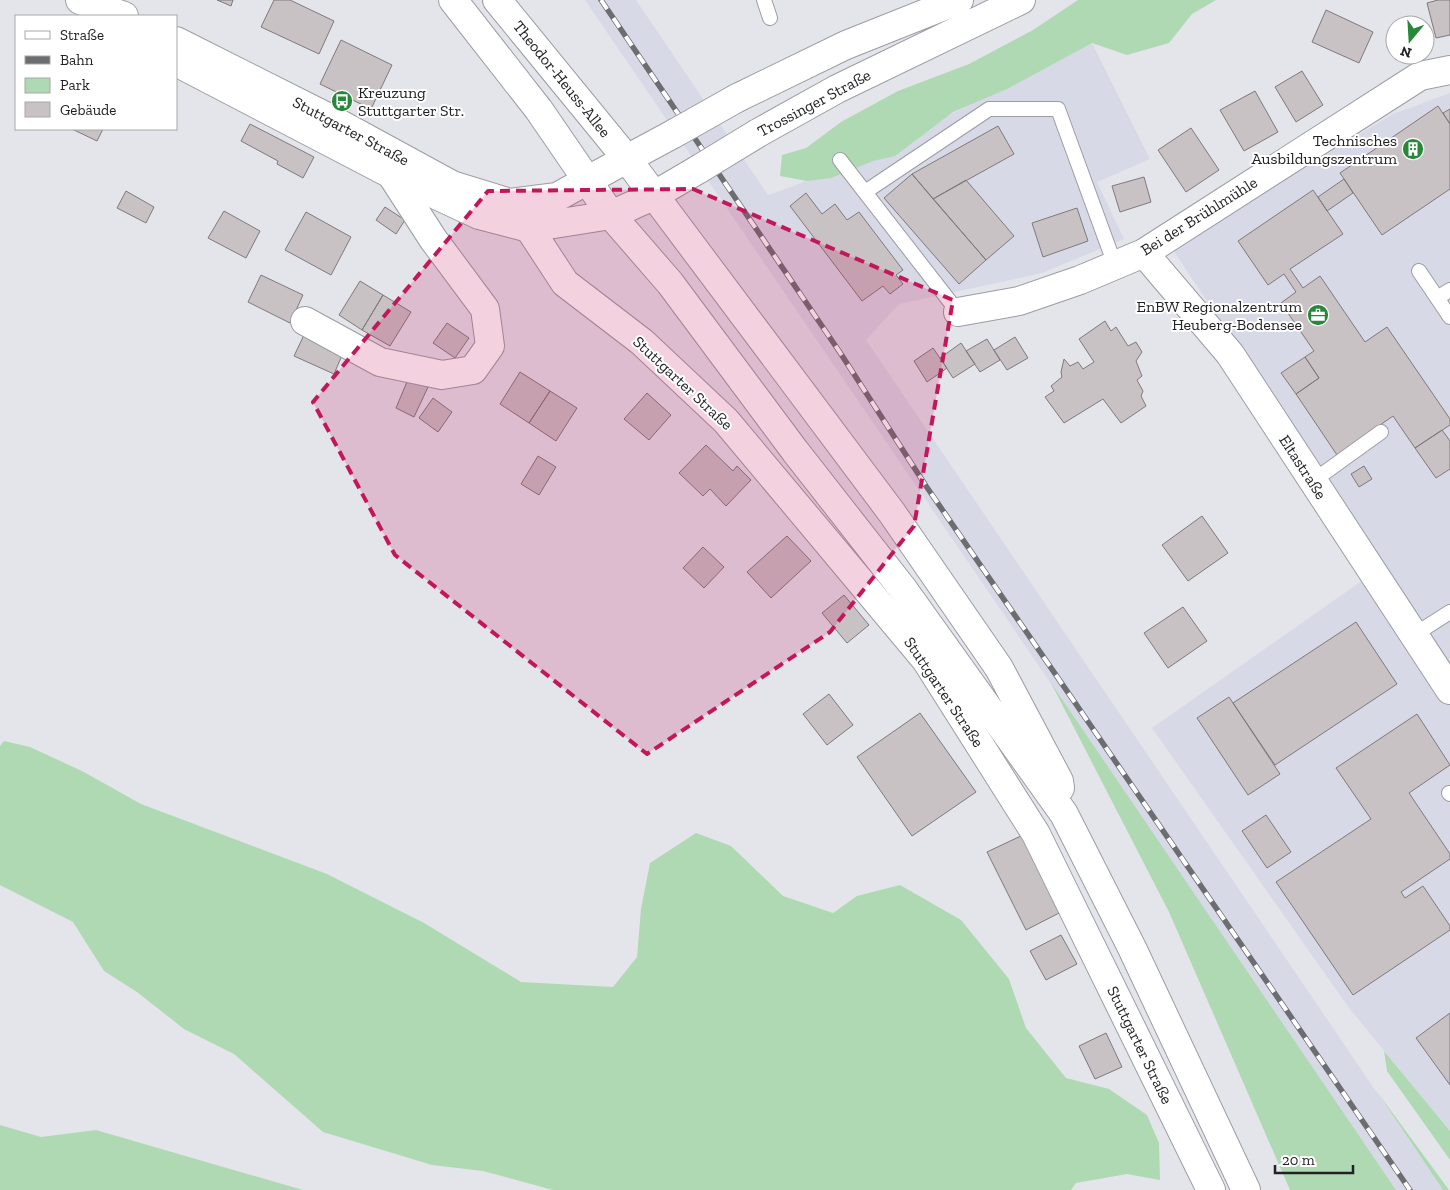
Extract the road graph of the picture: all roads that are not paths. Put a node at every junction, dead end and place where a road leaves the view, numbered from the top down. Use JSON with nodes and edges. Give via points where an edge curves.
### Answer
{"nodes":[{"id":1,"x":74,"y":0,"type":"edge"},
{"id":2,"x":80,"y":0,"type":"edge"},
{"id":3,"x":453,"y":0,"type":"edge"},
{"id":4,"x":497,"y":0,"type":"edge"},
{"id":5,"x":764,"y":0,"type":"edge"},
{"id":6,"x":959,"y":0,"type":"edge"},
{"id":7,"x":1021,"y":0,"type":"edge"},
{"id":8,"x":96,"y":15,"type":"edge"},
{"id":9,"x":121,"y":15,"type":"edge"},
{"id":10,"x":770,"y":18,"type":"dead end"},
{"id":11,"x":178,"y":42,"type":"edge"},
{"id":12,"x":178,"y":63,"type":"edge"},
{"id":13,"x":1450,"y":70,"type":"edge"},
{"id":14,"x":626,"y":158,"type":"junction"},
{"id":15,"x":840,"y":160,"type":"dead end"},
{"id":16,"x":391,"y":174,"type":"junction"},
{"id":17,"x":586,"y":181,"type":"junction"},
{"id":18,"x":864,"y":192,"type":"junction"},
{"id":19,"x":653,"y":196,"type":"junction"},
{"id":20,"x":611,"y":216,"type":"junction"},
{"id":21,"x":529,"y":228,"type":"junction"},
{"id":22,"x":1144,"y":253,"type":"junction"},
{"id":23,"x":1114,"y":265,"type":"junction"},
{"id":24,"x":1419,"y":271,"type":"dead end"},
{"id":25,"x":1450,"y":290,"type":"edge"},
{"id":26,"x":1437,"y":298,"type":"junction"},
{"id":27,"x":958,"y":312,"type":"joint"},
{"id":28,"x":1450,"y":317,"type":"edge"},
{"id":29,"x":305,"y":321,"type":"dead end"},
{"id":30,"x":1381,"y":432,"type":"dead end"},
{"id":31,"x":1313,"y":481,"type":"junction"},
{"id":32,"x":1450,"y":612,"type":"edge"},
{"id":33,"x":1414,"y":635,"type":"junction"},
{"id":34,"x":1450,"y":690,"type":"edge"},
{"id":35,"x":1064,"y":814,"type":"junction"},
{"id":36,"x":1212,"y":1190,"type":"edge"},
{"id":37,"x":1246,"y":1190,"type":"edge"}],
"edges":[{"from":1,"to":8,"type":"main road"},
{"from":2,"to":9,"type":"main road"},
{"from":3,"to":17,"type":"main road","via":[[539,110]]},
{"from":4,"to":14,"type":"main road","name":"Theodor-Heuss-Allee"},
{"from":5,"to":10,"type":"lane"},
{"from":6,"to":14,"type":"main road","bridge":true,"via":[[846,45],[737,98]]},
{"from":7,"to":19,"type":"main road","name":"Trossinger Straße","bridge":true,"via":[[837,88]]},
{"from":11,"to":17,"type":"main road","name":"Stuttgarter Straße","via":[[452,185],[510,203],[557,197]]},
{"from":12,"to":16,"type":"main road","name":"Stuttgarter Straße"},
{"from":13,"to":22,"type":"main road","name":"Bei der Brühlmühle","via":[[1420,76]]},
{"from":14,"to":17,"type":"main road"},
{"from":14,"to":19,"type":"main road","name":"Theodor-Heuss-Allee"},
{"from":15,"to":18,"type":"lane"},
{"from":16,"to":21,"type":"main road","name":"Stuttgarter Straße","via":[[479,215]]},
{"from":16,"to":29,"type":"main road","name":"Stuttgarter Straße","via":[[485,309],[490,346],[473,370],[442,375],[380,362]]},
{"from":17,"to":20,"type":"main road"},
{"from":18,"to":23,"type":"lane","via":[[989,110],[1058,109]]},
{"from":18,"to":27,"type":"lane"},
{"from":19,"to":20,"type":"main road","name":"Trossinger Straße"},
{"from":19,"to":35,"type":"main road","name":"Theodor-Heuss-Allee","via":[[892,512],[999,668],[1059,781]]},
{"from":20,"to":21,"type":"main road","name":"Stuttgarter Straße"},
{"from":20,"to":35,"type":"main road","via":[[670,283],[903,589]]},
{"from":21,"to":36,"type":"main road","name":"Stuttgarter Straße","via":[[565,283],[642,342],[726,421],[926,660],[1036,834]]},
{"from":22,"to":23,"type":"main road","name":"Bei der Brühlmühle"},
{"from":22,"to":31,"type":"main road","name":"Eltastraße","via":[[1230,354]]},
{"from":23,"to":27,"type":"main road","name":"Bei der Brühlmühle","via":[[1019,301]]},
{"from":24,"to":26,"type":"lane"},
{"from":25,"to":26,"type":"lane"},
{"from":26,"to":28,"type":"lane"},
{"from":30,"to":31,"type":"lane"},
{"from":31,"to":33,"type":"main road","name":"Eltastraße"},
{"from":32,"to":33,"type":"lane"},
{"from":33,"to":34,"type":"main road","name":"Eltastraße"},
{"from":35,"to":37,"type":"main road","via":[[1132,948]]}]}
